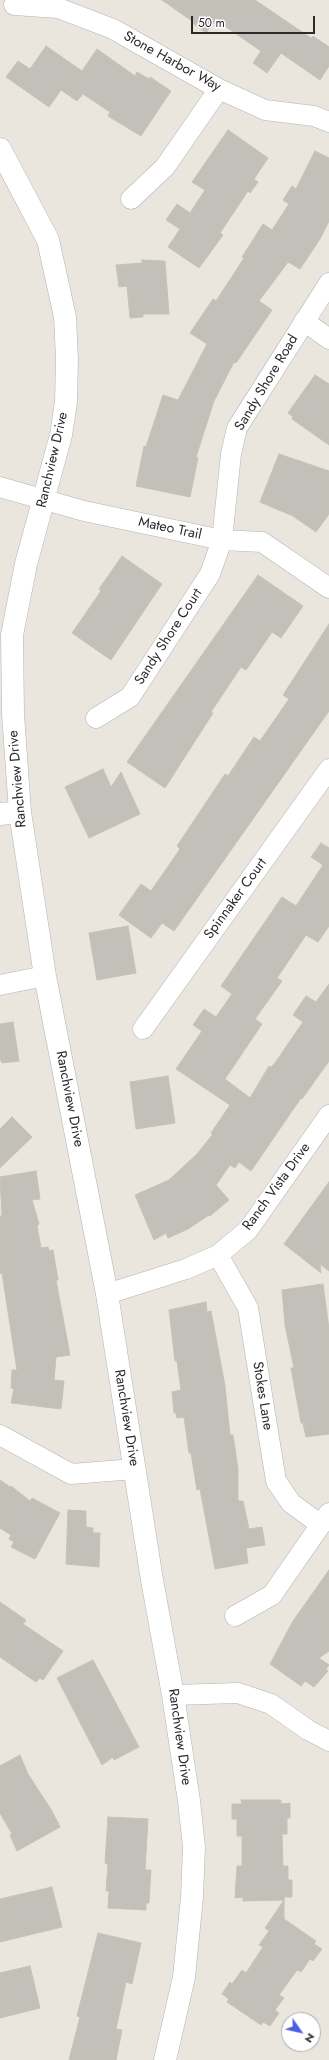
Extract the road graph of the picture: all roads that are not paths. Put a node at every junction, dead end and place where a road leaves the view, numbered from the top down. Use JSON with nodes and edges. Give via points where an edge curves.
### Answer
{"nodes":[{"id":1,"x":14,"y":5,"type":"dead end"},
{"id":2,"x":219,"y":89,"type":"junction"},
{"id":3,"x":329,"y":122,"type":"edge"},
{"id":4,"x":0,"y":149,"type":"edge"},
{"id":5,"x":131,"y":199,"type":"dead end"},
{"id":6,"x":329,"y":283,"type":"edge"},
{"id":7,"x":304,"y":321,"type":"junction"},
{"id":8,"x":329,"y":339,"type":"edge"},
{"id":9,"x":0,"y":487,"type":"edge"},
{"id":10,"x":44,"y":499,"type":"junction"},
{"id":11,"x":222,"y":540,"type":"junction"},
{"id":12,"x":329,"y":588,"type":"edge"},
{"id":13,"x":96,"y":718,"type":"dead end"},
{"id":14,"x":329,"y":769,"type":"edge"},
{"id":15,"x":10,"y":813,"type":"edge"},
{"id":16,"x":45,"y":976,"type":"junction"},
{"id":17,"x":0,"y":985,"type":"edge"},
{"id":18,"x":143,"y":1029,"type":"dead end"},
{"id":19,"x":329,"y":1115,"type":"edge"},
{"id":20,"x":218,"y":1255,"type":"junction"},
{"id":21,"x":107,"y":1294,"type":"junction"},
{"id":22,"x":0,"y":1435,"type":"edge"},
{"id":23,"x":135,"y":1469,"type":"junction"},
{"id":24,"x":325,"y":1519,"type":"edge"},
{"id":25,"x":235,"y":1616,"type":"dead end"},
{"id":26,"x":173,"y":1695,"type":"junction"},
{"id":27,"x":329,"y":1741,"type":"edge"},
{"id":28,"x":165,"y":2060,"type":"edge"}],
"edges":[{"from":1,"to":2,"type":"street","name":"Stone Harbor Way","via":[[58,8],[113,29]]},
{"from":2,"to":3,"type":"street","name":"Stone Harbor Way","via":[[265,110],[314,116]]},
{"from":2,"to":5,"type":"street","via":[[165,167]]},
{"from":4,"to":10,"type":"street","name":"Ranchview Drive","via":[[48,240],[65,317],[66,402],[61,435]]},
{"from":6,"to":7,"type":"street","name":"Sandy Shore Road"},
{"from":7,"to":8,"type":"street"},
{"from":7,"to":11,"type":"street","name":"Sandy Shore Road","via":[[237,428],[231,454]]},
{"from":9,"to":10,"type":"street","name":"Mateo Trail"},
{"from":10,"to":11,"type":"street","name":"Mateo Trail","via":[[84,511]]},
{"from":10,"to":15,"type":"street","name":"Ranchview Drive","via":[[26,564],[12,635]]},
{"from":11,"to":12,"type":"street","name":"Mateo Trail","via":[[262,542]]},
{"from":11,"to":13,"type":"street","name":"Sandy Shore Court","via":[[210,574],[130,697]]},
{"from":14,"to":18,"type":"street","name":"Spinnaker Court"},
{"from":15,"to":16,"type":"street","name":"Ranchview Drive"},
{"from":16,"to":17,"type":"street"},
{"from":16,"to":21,"type":"street","name":"Ranchview Drive"},
{"from":19,"to":20,"type":"street","name":"Ranch Vista Drive","via":[[248,1230]]},
{"from":20,"to":21,"type":"street","name":"Ranch Vista Drive","via":[[186,1269]]},
{"from":20,"to":24,"type":"street","name":"Stokes Lane","via":[[248,1308],[276,1481],[291,1503]]},
{"from":21,"to":23,"type":"street","name":"Ranchview Drive"},
{"from":22,"to":23,"type":"street","via":[[71,1474]]},
{"from":23,"to":26,"type":"street","name":"Ranchview Drive"},
{"from":24,"to":25,"type":"street","via":[[272,1595]]},
{"from":26,"to":27,"type":"street","via":[[238,1693],[271,1704],[308,1730]]},
{"from":26,"to":28,"type":"street","name":"Ranchview Drive","via":[[189,1801],[193,1861],[184,1977]]}]}
